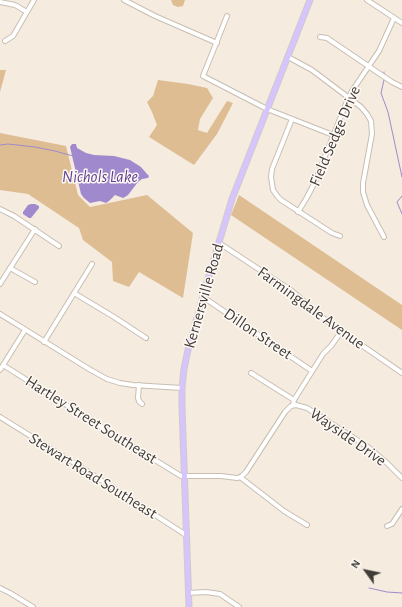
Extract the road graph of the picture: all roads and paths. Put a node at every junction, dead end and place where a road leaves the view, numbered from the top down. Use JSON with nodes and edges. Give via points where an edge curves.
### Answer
{"nodes":[{"id":1,"x":34,"y":0,"type":"edge"},
{"id":2,"x":124,"y":0,"type":"edge"},
{"id":3,"x":310,"y":0,"type":"edge"},
{"id":4,"x":367,"y":0,"type":"edge"},
{"id":5,"x":0,"y":2,"type":"edge"},
{"id":6,"x":27,"y":12,"type":"junction"},
{"id":7,"x":227,"y":16,"type":"dead end"},
{"id":8,"x":394,"y":18,"type":"junction"},
{"id":9,"x":402,"y":23,"type":"edge"},
{"id":10,"x":320,"y":37,"type":"dead end"},
{"id":11,"x":5,"y":41,"type":"dead end"},
{"id":12,"x":216,"y":43,"type":"junction"},
{"id":13,"x":288,"y":57,"type":"junction"},
{"id":14,"x":369,"y":66,"type":"junction"},
{"id":15,"x":402,"y":87,"type":"edge"},
{"id":16,"x":348,"y":97,"type":"junction"},
{"id":17,"x":268,"y":109,"type":"junction"},
{"id":18,"x":292,"y":119,"type":"junction"},
{"id":19,"x":334,"y":135,"type":"junction"},
{"id":20,"x":0,"y":209,"type":"edge"},
{"id":21,"x":298,"y":212,"type":"junction"},
{"id":22,"x":34,"y":229,"type":"junction"},
{"id":23,"x":340,"y":236,"type":"dead end"},
{"id":24,"x":384,"y":237,"type":"dead end"},
{"id":25,"x":219,"y":243,"type":"junction"},
{"id":26,"x":59,"y":246,"type":"dead end"},
{"id":27,"x":92,"y":264,"type":"dead end"},
{"id":28,"x":10,"y":268,"type":"junction"},
{"id":29,"x":34,"y":282,"type":"dead end"},
{"id":30,"x":0,"y":284,"type":"edge"},
{"id":31,"x":74,"y":293,"type":"junction"},
{"id":32,"x":203,"y":297,"type":"junction"},
{"id":33,"x":0,"y":314,"type":"edge"},
{"id":34,"x":26,"y":330,"type":"junction"},
{"id":35,"x":341,"y":332,"type":"junction"},
{"id":36,"x":146,"y":338,"type":"dead end"},
{"id":37,"x":44,"y":342,"type":"junction"},
{"id":38,"x":3,"y":365,"type":"junction"},
{"id":39,"x":0,"y":370,"type":"edge"},
{"id":40,"x":312,"y":371,"type":"junction"},
{"id":41,"x":251,"y":373,"type":"dead end"},
{"id":42,"x":402,"y":373,"type":"edge"},
{"id":43,"x":139,"y":385,"type":"junction"},
{"id":44,"x":182,"y":388,"type":"junction"},
{"id":45,"x":294,"y":403,"type":"junction"},
{"id":46,"x":142,"y":404,"type":"dead end"},
{"id":47,"x":0,"y":417,"type":"edge"},
{"id":48,"x":184,"y":476,"type":"junction"},
{"id":49,"x":240,"y":478,"type":"junction"},
{"id":50,"x":402,"y":478,"type":"edge"},
{"id":51,"x":402,"y":509,"type":"edge"},
{"id":52,"x":307,"y":525,"type":"dead end"},
{"id":53,"x":387,"y":526,"type":"dead end"},
{"id":54,"x":186,"y":535,"type":"junction"},
{"id":55,"x":0,"y":588,"type":"edge"},
{"id":56,"x":188,"y":593,"type":"junction"},
{"id":57,"x":33,"y":607,"type":"edge"},
{"id":58,"x":188,"y":607,"type":"edge"},
{"id":59,"x":239,"y":607,"type":"edge"}],
"edges":[{"from":1,"to":6,"type":"street"},
{"from":2,"to":12,"type":"street"},
{"from":3,"to":13,"type":"main road","name":"Kernersville Road"},
{"from":4,"to":8,"type":"street"},
{"from":5,"to":6,"type":"street","via":[[15,5]]},
{"from":6,"to":11,"type":"street","via":[[13,36]]},
{"from":7,"to":12,"type":"street"},
{"from":8,"to":9,"type":"street"},
{"from":8,"to":14,"type":"street","name":"Field Sedge Drive"},
{"from":10,"to":14,"type":"street","via":[[327,38]]},
{"from":12,"to":17,"type":"street","via":[[203,76]]},
{"from":13,"to":16,"type":"street","via":[[307,67]]},
{"from":13,"to":17,"type":"main road","name":"Kernersville Road"},
{"from":14,"to":15,"type":"street"},
{"from":14,"to":16,"type":"street","name":"Field Sedge Drive"},
{"from":16,"to":19,"type":"street","name":"Field Sedge Drive"},
{"from":16,"to":24,"type":"street","via":[[364,110],[371,121],[372,134],[363,192]]},
{"from":17,"to":18,"type":"street"},
{"from":17,"to":25,"type":"main road","name":"Kernersville Road","via":[[232,199]]},
{"from":18,"to":19,"type":"street"},
{"from":18,"to":21,"type":"street","via":[[271,177],[272,186],[278,197]]},
{"from":19,"to":21,"type":"street","name":"Field Sedge Drive","via":[[311,192]]},
{"from":20,"to":22,"type":"street"},
{"from":21,"to":23,"type":"street"},
{"from":22,"to":26,"type":"street"},
{"from":22,"to":28,"type":"street"},
{"from":25,"to":32,"type":"main road","name":"Kernersville Road"},
{"from":25,"to":35,"type":"street","name":"Farmingdale Avenue","via":[[292,291]]},
{"from":27,"to":31,"type":"street"},
{"from":28,"to":29,"type":"street"},
{"from":28,"to":30,"type":"street"},
{"from":31,"to":36,"type":"street"},
{"from":31,"to":37,"type":"street"},
{"from":32,"to":40,"type":"street","name":"Dillon Street"},
{"from":32,"to":44,"type":"main road","name":"Kernersville Road","via":[[188,350]]},
{"from":33,"to":34,"type":"street"},
{"from":34,"to":37,"type":"street"},
{"from":34,"to":38,"type":"street"},
{"from":35,"to":40,"type":"street"},
{"from":35,"to":42,"type":"street","name":"Farmingdale Avenue"},
{"from":37,"to":43,"type":"street","via":[[101,376],[120,383]]},
{"from":38,"to":39,"type":"street"},
{"from":38,"to":48,"type":"street","name":"Hartley Street Southeast"},
{"from":40,"to":45,"type":"street"},
{"from":41,"to":45,"type":"street"},
{"from":43,"to":44,"type":"street"},
{"from":43,"to":46,"type":"street","via":[[138,398]]},
{"from":44,"to":48,"type":"main road","name":"Kernersville Road"},
{"from":45,"to":49,"type":"street","name":"Wayside Drive","via":[[285,412]]},
{"from":45,"to":50,"type":"street","name":"Wayside Drive","via":[[307,408],[364,445]]},
{"from":47,"to":54,"type":"street","name":"Stewart Road Southeast"},
{"from":48,"to":49,"type":"street"},
{"from":48,"to":54,"type":"main road","name":"Kernersville Road"},
{"from":49,"to":52,"type":"street"},
{"from":51,"to":53,"type":"street","via":[[392,524]]},
{"from":54,"to":56,"type":"main road","name":"Kernersville Road"},
{"from":55,"to":57,"type":"street"},
{"from":56,"to":58,"type":"main road","name":"Kernersville Road"},
{"from":56,"to":59,"type":"street","via":[[220,594]]}]}
